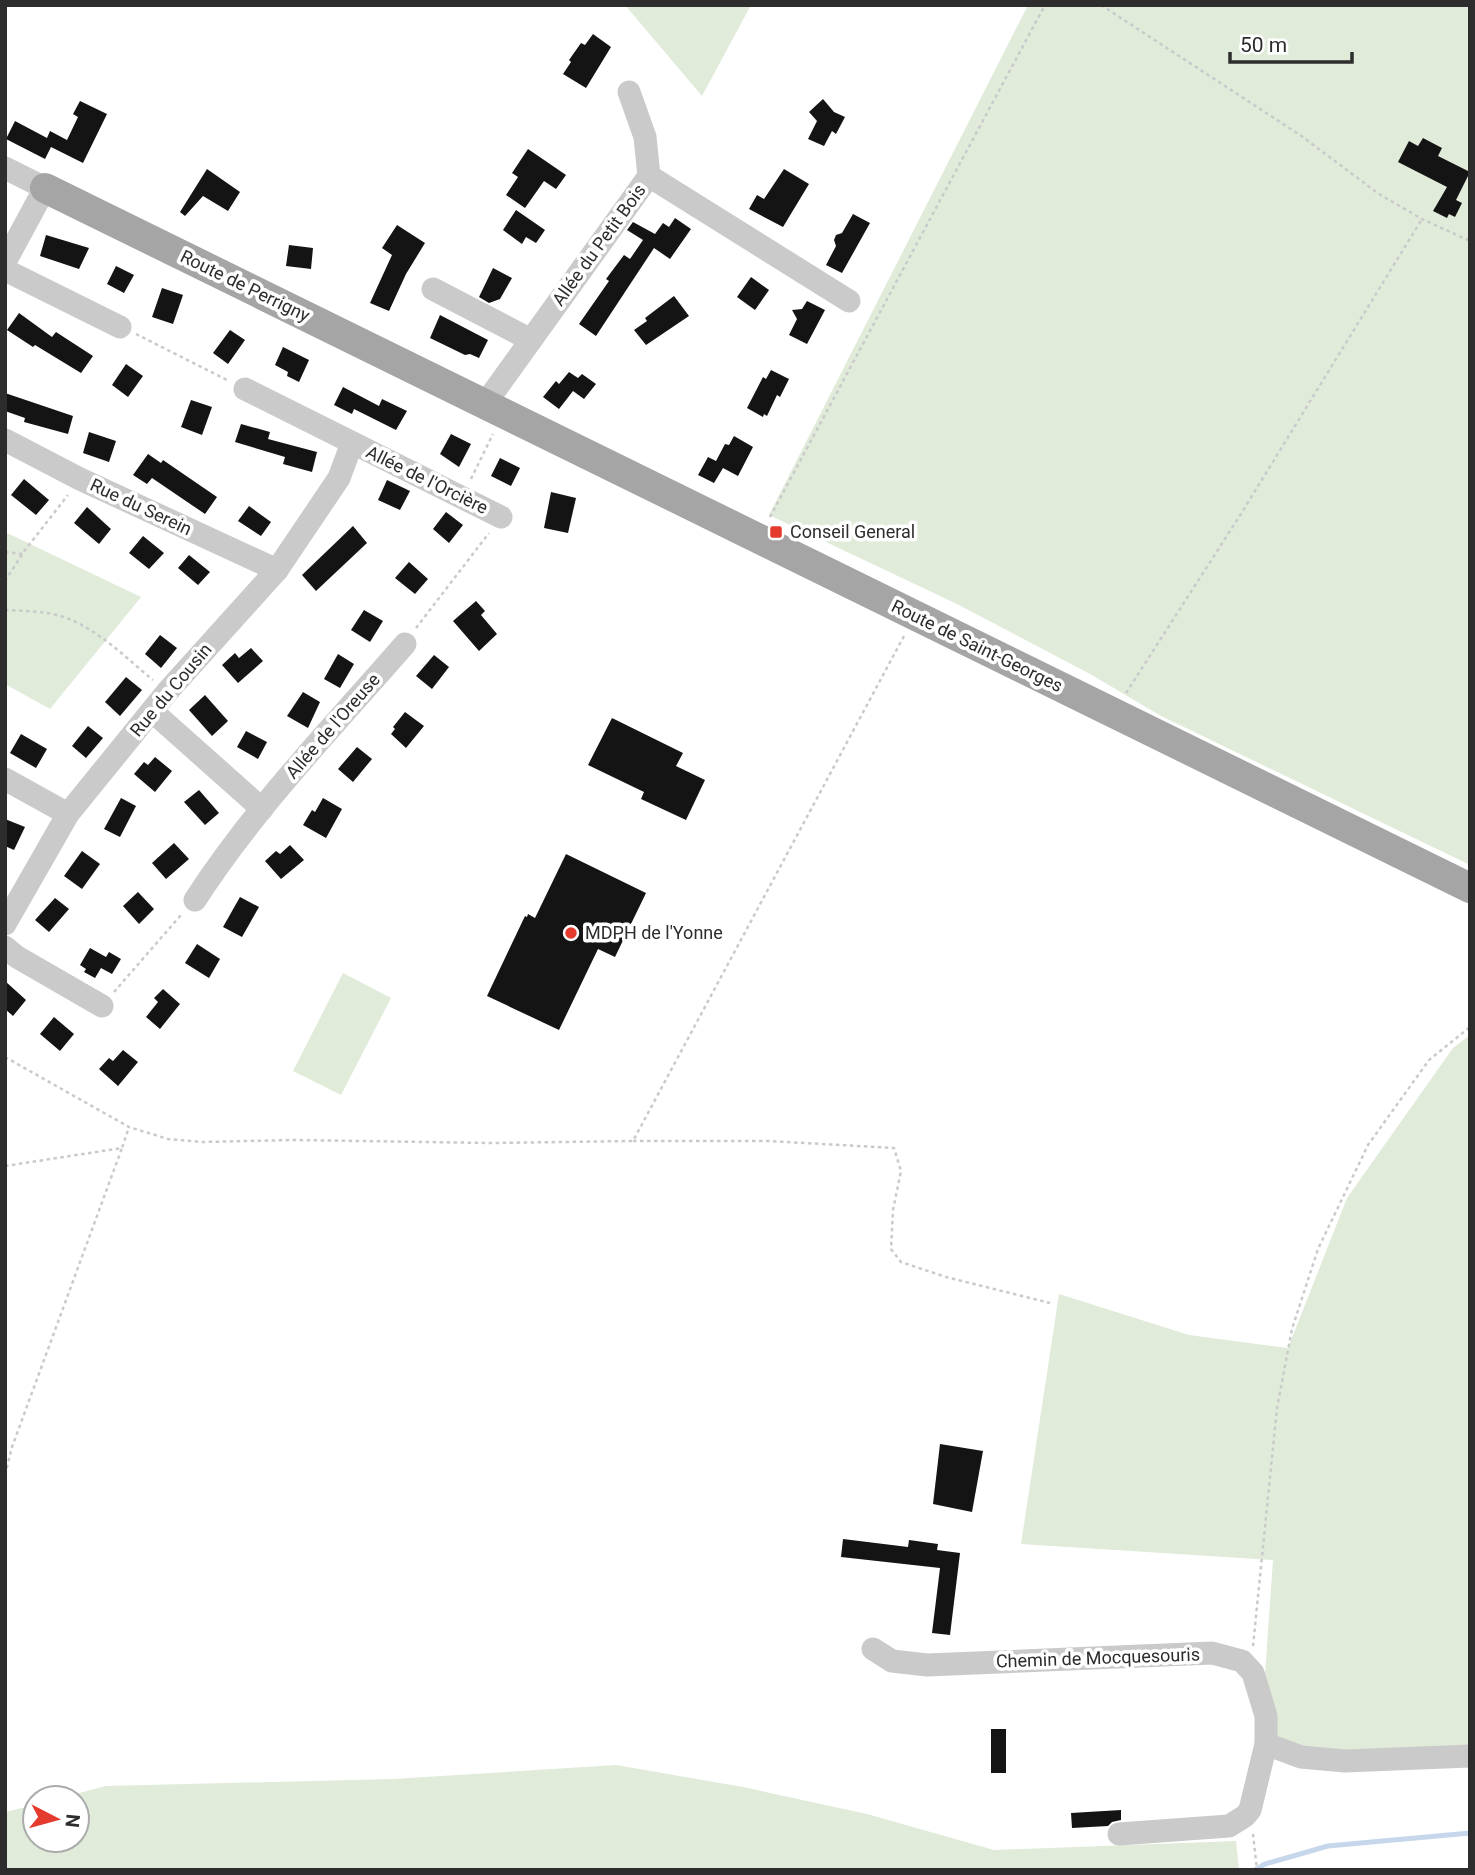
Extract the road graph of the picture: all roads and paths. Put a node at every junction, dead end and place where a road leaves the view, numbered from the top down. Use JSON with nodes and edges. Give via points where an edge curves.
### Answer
{"nodes":[{"id":1,"x":1045,"y":5,"type":"edge"},
{"id":2,"x":1101,"y":5,"type":"edge"},
{"id":3,"x":629,"y":92,"type":"dead end"},
{"id":4,"x":5,"y":168,"type":"edge"},
{"id":5,"x":649,"y":176,"type":"junction"},
{"id":6,"x":46,"y":188,"type":"junction"},
{"id":7,"x":1422,"y":219,"type":"junction"},
{"id":8,"x":1470,"y":241,"type":"edge"},
{"id":9,"x":5,"y":262,"type":"edge"},
{"id":10,"x":5,"y":270,"type":"edge"},
{"id":11,"x":433,"y":289,"type":"dead end"},
{"id":12,"x":849,"y":301,"type":"dead end"},
{"id":13,"x":120,"y":327,"type":"joint"},
{"id":14,"x":531,"y":340,"type":"junction"},
{"id":15,"x":245,"y":389,"type":"joint"},
{"id":16,"x":494,"y":408,"type":"junction"},
{"id":17,"x":5,"y":440,"type":"edge"},
{"id":18,"x":352,"y":443,"type":"junction"},
{"id":19,"x":80,"y":479,"type":"junction"},
{"id":20,"x":462,"y":498,"type":"junction"},
{"id":21,"x":501,"y":517,"type":"joint"},
{"id":22,"x":758,"y":539,"type":"junction"},
{"id":23,"x":5,"y":552,"type":"edge"},
{"id":24,"x":22,"y":554,"type":"junction"},
{"id":25,"x":277,"y":570,"type":"junction"},
{"id":26,"x":5,"y":581,"type":"edge"},
{"id":27,"x":5,"y":611,"type":"edge"},
{"id":28,"x":915,"y":616,"type":"junction"},
{"id":29,"x":405,"y":643,"type":"joint"},
{"id":30,"x":167,"y":692,"type":"junction"},
{"id":31,"x":152,"y":711,"type":"junction"},
{"id":32,"x":1111,"y":712,"type":"junction"},
{"id":33,"x":5,"y":779,"type":"edge"},
{"id":34,"x":262,"y":810,"type":"junction"},
{"id":35,"x":68,"y":814,"type":"junction"},
{"id":36,"x":1470,"y":888,"type":"edge"},
{"id":37,"x":195,"y":900,"type":"joint"},
{"id":38,"x":5,"y":924,"type":"edge"},
{"id":39,"x":5,"y":947,"type":"edge"},
{"id":40,"x":102,"y":1006,"type":"joint"},
{"id":41,"x":1470,"y":1027,"type":"edge"},
{"id":42,"x":5,"y":1057,"type":"edge"},
{"id":43,"x":129,"y":1127,"type":"junction"},
{"id":44,"x":633,"y":1141,"type":"junction"},
{"id":45,"x":122,"y":1148,"type":"junction"},
{"id":46,"x":5,"y":1166,"type":"edge"},
{"id":47,"x":1050,"y":1303,"type":"dead end"},
{"id":48,"x":5,"y":1475,"type":"edge"},
{"id":49,"x":873,"y":1649,"type":"dead end"},
{"id":50,"x":1249,"y":1669,"type":"junction"},
{"id":51,"x":1266,"y":1744,"type":"junction"},
{"id":52,"x":1470,"y":1756,"type":"edge"},
{"id":53,"x":1250,"y":1810,"type":"junction"},
{"id":54,"x":1119,"y":1834,"type":"dead end"},
{"id":55,"x":1257,"y":1870,"type":"edge"}],
"edges":[{"from":1,"to":22,"type":"path"},
{"from":2,"to":7,"type":"path"},
{"from":3,"to":5,"type":"street","via":[[645,137]]},
{"from":4,"to":6,"type":"street","name":"Route de Perrigny"},
{"from":5,"to":12,"type":"street","name":"Allée du Petit Bois"},
{"from":5,"to":14,"type":"street","name":"Allée du Petit Bois"},
{"from":6,"to":9,"type":"street"},
{"from":6,"to":16,"type":"main road","name":"Route de Perrigny"},
{"from":7,"to":8,"type":"path"},
{"from":7,"to":32,"type":"path","via":[[1239,517]]},
{"from":10,"to":13,"type":"street"},
{"from":11,"to":14,"type":"street"},
{"from":13,"to":15,"type":"path"},
{"from":14,"to":16,"type":"street","name":"Allée du Petit Bois"},
{"from":15,"to":18,"type":"street","name":"Allée de l'Orcière"},
{"from":16,"to":20,"type":"path"},
{"from":16,"to":22,"type":"main road","name":"Route de Saint-Georges"},
{"from":17,"to":19,"type":"street","name":"Rue du Serein"},
{"from":18,"to":20,"type":"street","name":"Allée de l'Orcière"},
{"from":18,"to":25,"type":"street","name":"Allée de l'Orcière","via":[[339,478]]},
{"from":19,"to":24,"type":"path"},
{"from":19,"to":25,"type":"street","name":"Rue du Serein"},
{"from":20,"to":21,"type":"street","name":"Allée de l'Orcière"},
{"from":21,"to":29,"type":"path"},
{"from":22,"to":28,"type":"main road","name":"Route de Saint-Georges"},
{"from":23,"to":24,"type":"path"},
{"from":24,"to":26,"type":"path"},
{"from":25,"to":30,"type":"street","name":"Rue du Cousin"},
{"from":27,"to":30,"type":"path","via":[[66,618],[105,641]]},
{"from":28,"to":32,"type":"main road","name":"Route de Saint-Georges"},
{"from":28,"to":44,"type":"path"},
{"from":29,"to":34,"type":"street","name":"Allée de l'Oreuse"},
{"from":30,"to":31,"type":"street","name":"Rue du Cousin"},
{"from":31,"to":34,"type":"street"},
{"from":31,"to":35,"type":"street","name":"Rue du Cousin"},
{"from":32,"to":36,"type":"main road","name":"Route de Saint-Georges"},
{"from":33,"to":35,"type":"street"},
{"from":34,"to":37,"type":"street","name":"Allée de l'Oreuse"},
{"from":35,"to":38,"type":"street","name":"Rue du Cousin"},
{"from":37,"to":40,"type":"path"},
{"from":39,"to":40,"type":"street"},
{"from":41,"to":50,"type":"path","via":[[1429,1060],[1368,1145],[1318,1249],[1292,1329],[1277,1408]]},
{"from":42,"to":43,"type":"path"},
{"from":43,"to":44,"type":"path","via":[[167,1139],[202,1142]]},
{"from":43,"to":45,"type":"path"},
{"from":44,"to":47,"type":"path","via":[[768,1141],[894,1148],[901,1171],[891,1249],[901,1262]]},
{"from":45,"to":46,"type":"path"},
{"from":45,"to":48,"type":"path"},
{"from":49,"to":50,"type":"street","name":"Chemin de Mocquesouris","via":[[892,1661],[927,1665],[1212,1653],[1242,1661]]},
{"from":50,"to":51,"type":"street","via":[[1266,1716]]},
{"from":51,"to":52,"type":"street","via":[[1301,1757],[1345,1761]]},
{"from":51,"to":53,"type":"street"},
{"from":53,"to":54,"type":"street","via":[[1229,1826]]},
{"from":53,"to":55,"type":"path"}]}
